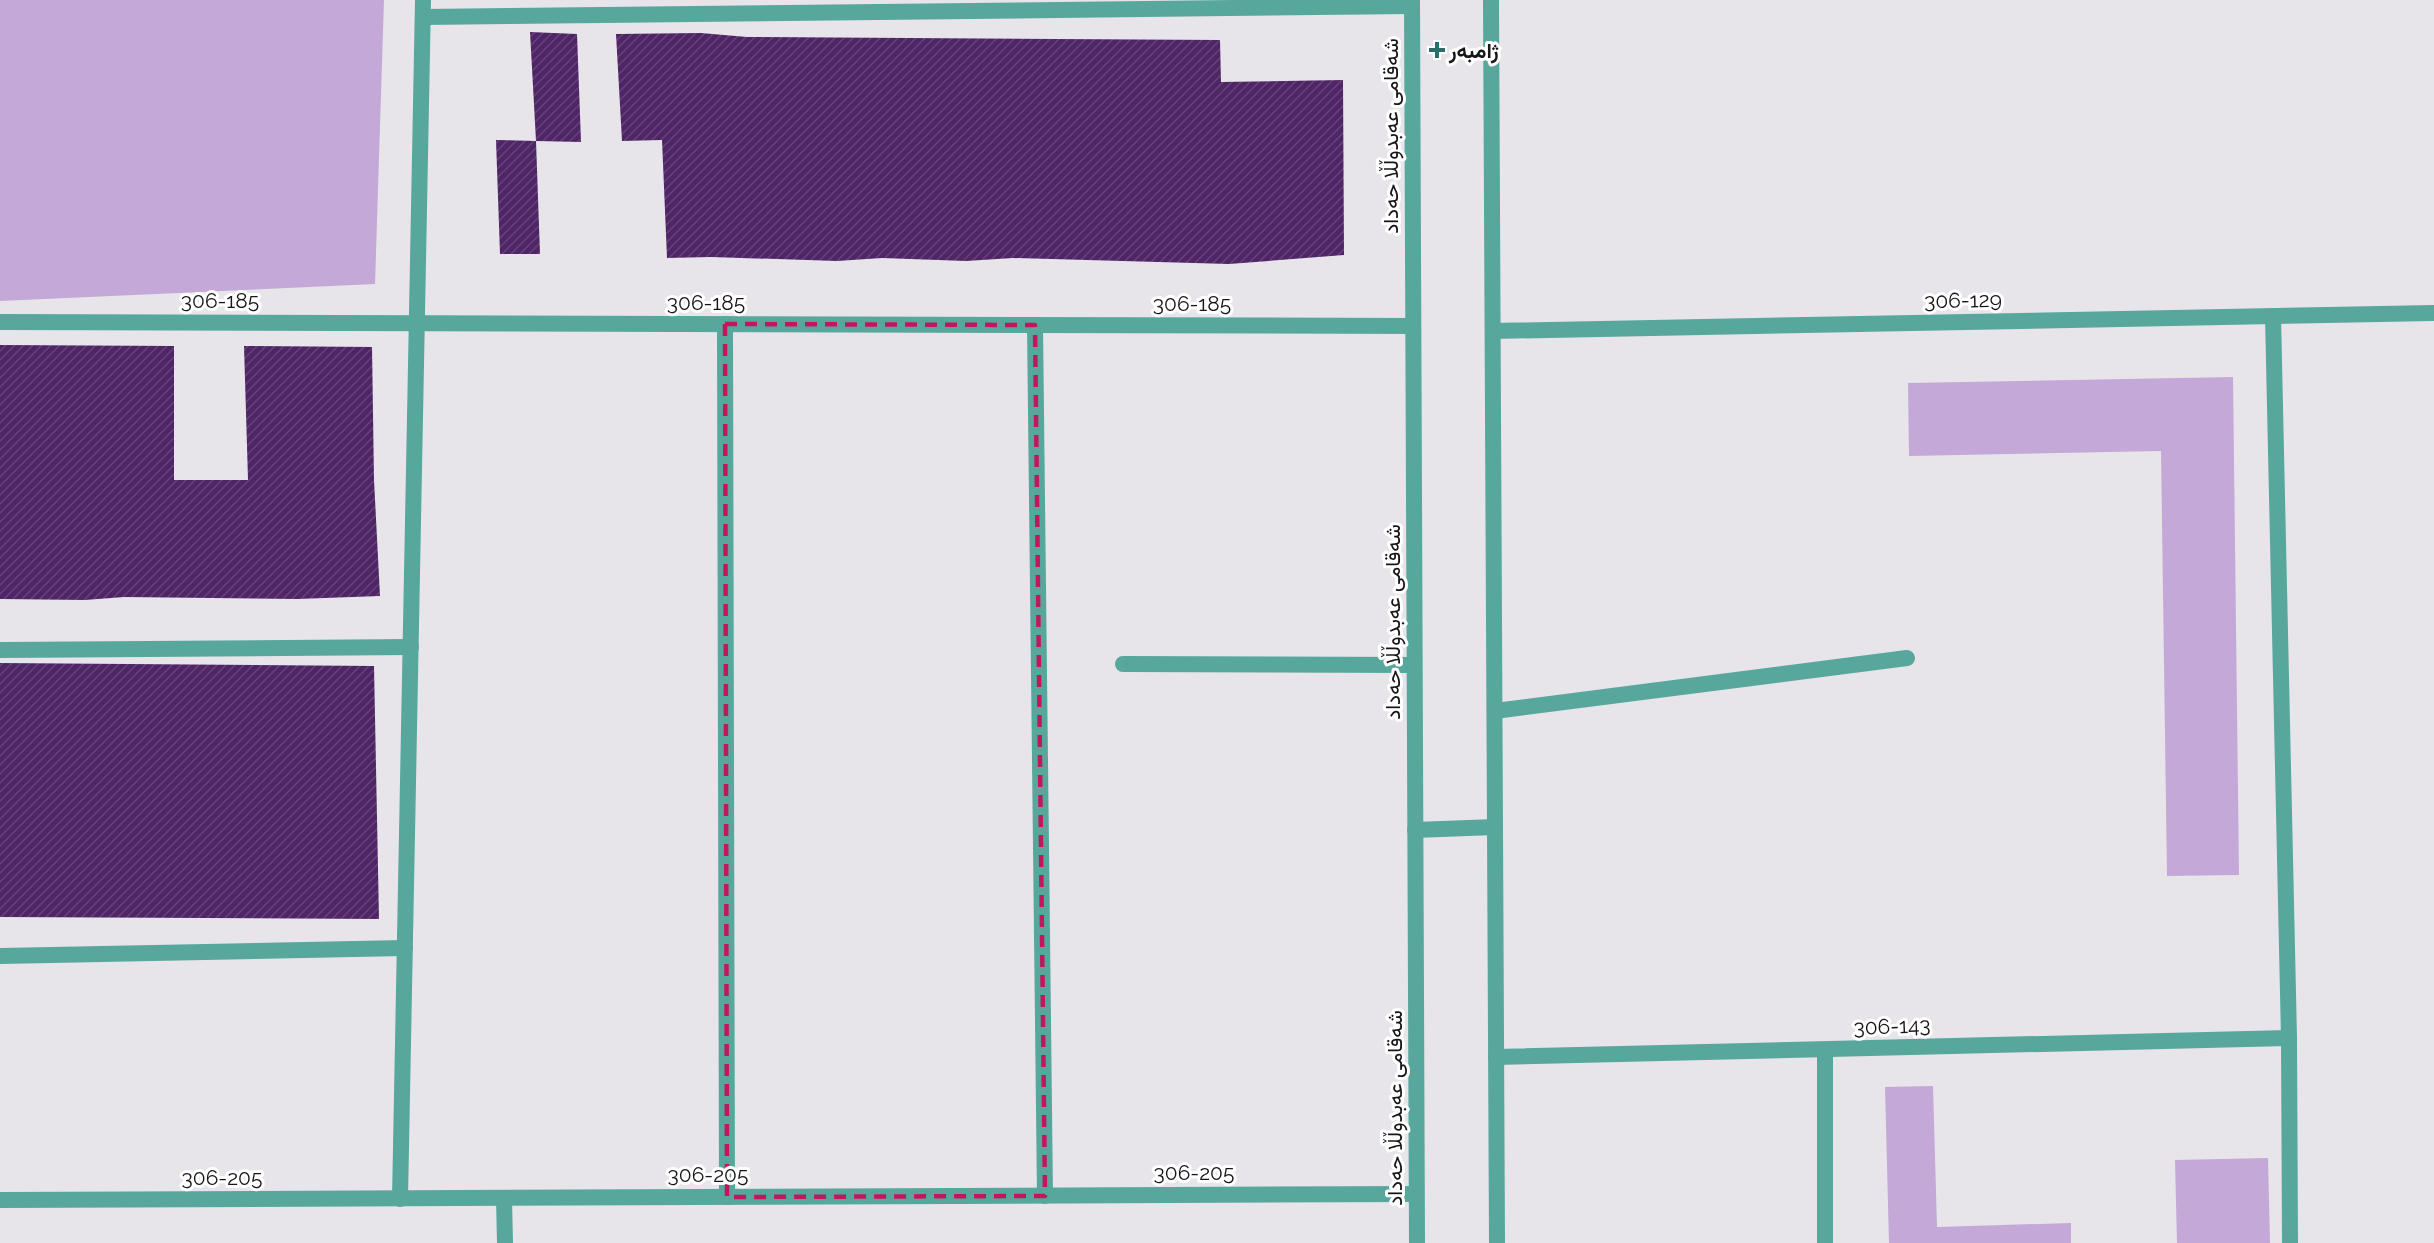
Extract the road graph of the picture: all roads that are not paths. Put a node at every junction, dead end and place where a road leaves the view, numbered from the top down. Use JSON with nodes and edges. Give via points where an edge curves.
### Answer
{"nodes":[{"id":1,"x":1491,"y":0,"type":"edge"},
{"id":2,"x":1412,"y":3,"type":"edge"},
{"id":3,"x":423,"y":8,"type":"edge"},
{"id":4,"x":2434,"y":313,"type":"edge"},
{"id":5,"x":2273,"y":316,"type":"junction"},
{"id":6,"x":0,"y":322,"type":"edge"},
{"id":7,"x":417,"y":323,"type":"junction"},
{"id":8,"x":725,"y":324,"type":"junction"},
{"id":9,"x":1035,"y":325,"type":"junction"},
{"id":10,"x":1413,"y":326,"type":"junction"},
{"id":11,"x":1493,"y":331,"type":"junction"},
{"id":12,"x":411,"y":647,"type":"junction"},
{"id":13,"x":0,"y":650,"type":"edge"},
{"id":14,"x":1907,"y":658,"type":"dead end"},
{"id":15,"x":1124,"y":664,"type":"dead end"},
{"id":16,"x":1414,"y":664,"type":"junction"},
{"id":17,"x":1495,"y":711,"type":"junction"},
{"id":18,"x":1495,"y":827,"type":"junction"},
{"id":19,"x":1415,"y":830,"type":"junction"},
{"id":20,"x":405,"y":948,"type":"junction"},
{"id":21,"x":0,"y":956,"type":"edge"},
{"id":22,"x":2289,"y":1038,"type":"junction"},
{"id":23,"x":1825,"y":1050,"type":"junction"},
{"id":24,"x":1496,"y":1058,"type":"junction"},
{"id":25,"x":1416,"y":1194,"type":"junction"},
{"id":26,"x":1045,"y":1196,"type":"junction"},
{"id":27,"x":727,"y":1197,"type":"junction"},
{"id":28,"x":400,"y":1198,"type":"junction"},
{"id":29,"x":504,"y":1198,"type":"junction"},
{"id":30,"x":0,"y":1200,"type":"edge"},
{"id":31,"x":505,"y":1243,"type":"edge"},
{"id":32,"x":1417,"y":1243,"type":"edge"},
{"id":33,"x":1497,"y":1243,"type":"edge"},
{"id":34,"x":1825,"y":1243,"type":"edge"},
{"id":35,"x":2290,"y":1243,"type":"edge"}],
"edges":[{"from":1,"to":11,"type":"street"},
{"from":2,"to":3,"type":"street"},
{"from":2,"to":10,"type":"street","name":"شەقامی عەبدوڵڵا حەداد"},
{"from":3,"to":7,"type":"street"},
{"from":4,"to":5,"type":"street","name":"306-129"},
{"from":5,"to":11,"type":"street","name":"306-129"},
{"from":5,"to":22,"type":"street"},
{"from":6,"to":7,"type":"street","name":"306-185"},
{"from":7,"to":8,"type":"street","name":"306-185"},
{"from":7,"to":12,"type":"street"},
{"from":8,"to":9,"type":"street","name":"306-185"},
{"from":8,"to":27,"type":"street"},
{"from":9,"to":10,"type":"street","name":"306-185"},
{"from":9,"to":26,"type":"street"},
{"from":10,"to":16,"type":"street","name":"شەقامی عەبدوڵڵا حەداد"},
{"from":11,"to":17,"type":"street"},
{"from":12,"to":13,"type":"street"},
{"from":12,"to":20,"type":"street"},
{"from":14,"to":17,"type":"street"},
{"from":15,"to":16,"type":"street"},
{"from":16,"to":19,"type":"street","name":"شەقامی عەبدوڵڵا حەداد"},
{"from":17,"to":18,"type":"street"},
{"from":18,"to":19,"type":"street"},
{"from":18,"to":24,"type":"street"},
{"from":19,"to":25,"type":"street","name":"شەقامی عەبدوڵڵا حەداد"},
{"from":20,"to":21,"type":"street"},
{"from":20,"to":28,"type":"street"},
{"from":22,"to":23,"type":"street","name":"306-143"},
{"from":22,"to":35,"type":"street"},
{"from":23,"to":24,"type":"street","name":"306-143"},
{"from":23,"to":34,"type":"street"},
{"from":24,"to":33,"type":"street"},
{"from":25,"to":26,"type":"street","name":"306-205"},
{"from":25,"to":32,"type":"street","name":"شەقامی عەبدوڵڵا حەداد"},
{"from":26,"to":27,"type":"street","name":"306-205"},
{"from":27,"to":29,"type":"street","name":"306-205"},
{"from":28,"to":29,"type":"street","name":"306-205"},
{"from":28,"to":30,"type":"street","name":"306-205"},
{"from":29,"to":31,"type":"street"}]}
